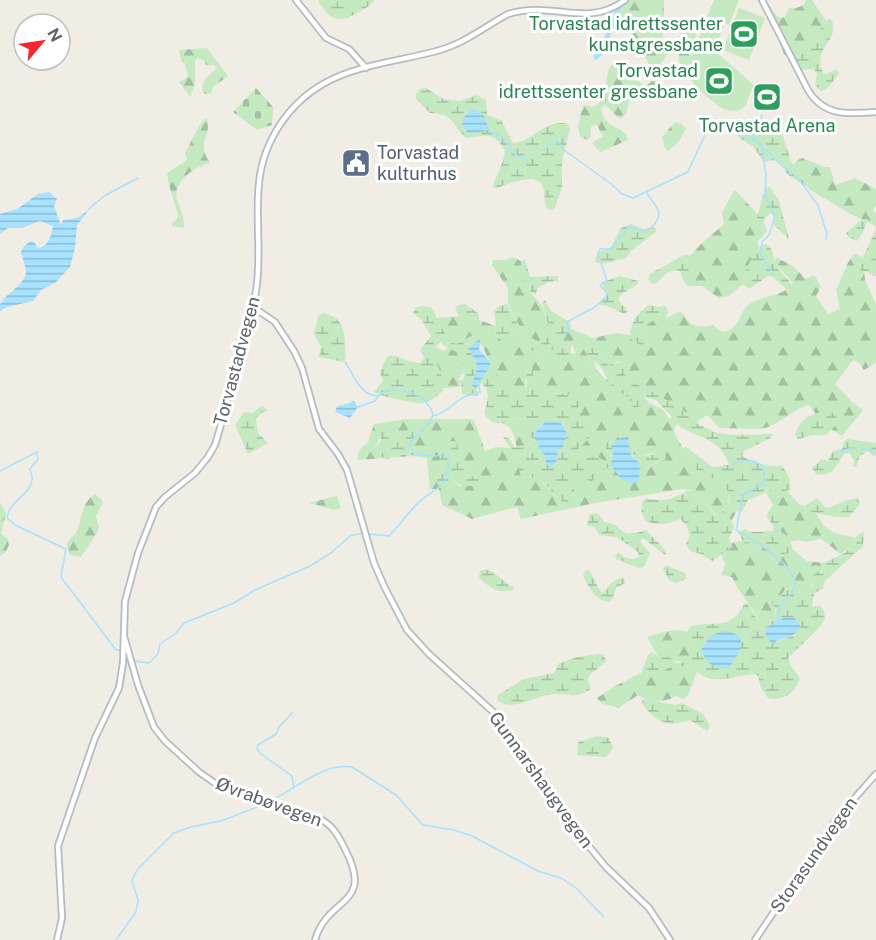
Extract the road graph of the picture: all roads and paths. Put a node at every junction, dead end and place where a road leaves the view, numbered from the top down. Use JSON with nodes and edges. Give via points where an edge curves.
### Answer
{"nodes":[{"id":1,"x":296,"y":0,"type":"edge"},
{"id":2,"x":625,"y":0,"type":"edge"},
{"id":3,"x":762,"y":0,"type":"edge"},
{"id":4,"x":366,"y":68,"type":"junction"},
{"id":5,"x":876,"y":112,"type":"edge"},
{"id":6,"x":253,"y":307,"type":"junction"},
{"id":7,"x":123,"y":635,"type":"junction"},
{"id":8,"x":876,"y":774,"type":"edge"},
{"id":9,"x":57,"y":940,"type":"edge"},
{"id":10,"x":315,"y":940,"type":"edge"},
{"id":11,"x":670,"y":940,"type":"edge"},
{"id":12,"x":755,"y":940,"type":"edge"}],
"edges":[{"from":1,"to":4,"type":"main road","via":[[326,38],[349,49]]},
{"from":2,"to":4,"type":"main road","name":"Torvastadvegen","via":[[596,12],[549,5],[522,8],[451,46]]},
{"from":3,"to":5,"type":"main road","via":[[817,102],[840,113]]},
{"from":4,"to":6,"type":"main road","name":"Torvastadvegen","via":[[331,80],[304,97],[270,142],[258,185],[258,274]]},
{"from":6,"to":7,"type":"main road","name":"Torvastadvegen","via":[[213,449],[195,473],[158,504],[149,520],[126,593]]},
{"from":6,"to":11,"type":"main road","name":"Gunnarshaugvegen","via":[[275,322],[294,351],[320,429],[347,470],[375,563],[406,630],[500,718],[562,814],[606,867],[649,908]]},
{"from":7,"to":9,"type":"main road","name":"Torvastadvegen","via":[[119,688],[95,738],[59,840],[62,918]]},
{"from":7,"to":10,"type":"main road","name":"Øvrabøvegen","via":[[154,727],[165,741],[218,786],[322,819],[337,833],[354,867],[355,881],[349,896],[322,923]]},
{"from":8,"to":12,"type":"main road","name":"Storasundvegen","via":[[837,818]]}]}
